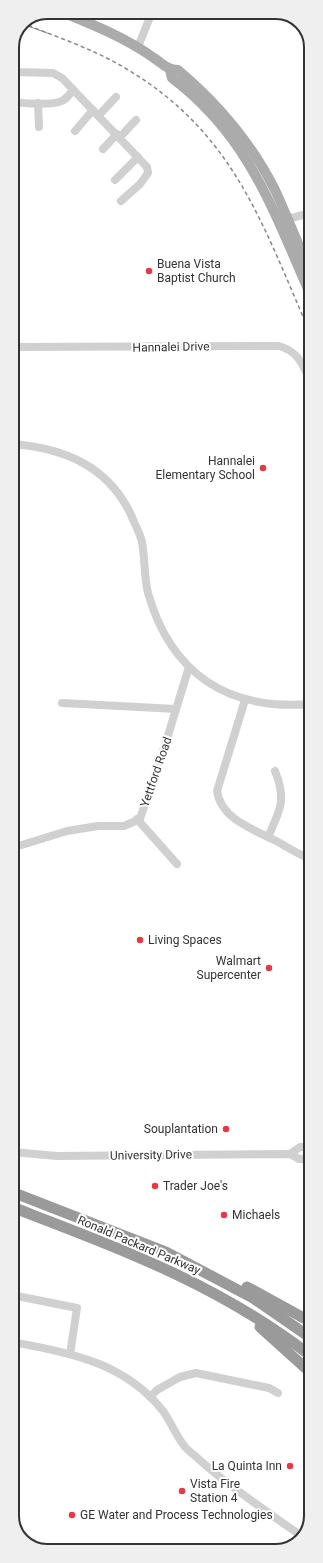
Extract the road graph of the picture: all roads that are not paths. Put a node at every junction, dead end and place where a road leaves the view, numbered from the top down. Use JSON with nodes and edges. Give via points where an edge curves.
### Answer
{"nodes":[{"id":1,"x":79,"y":19,"type":"edge"},
{"id":2,"x":149,"y":19,"type":"edge"},
{"id":3,"x":138,"y":47,"type":"junction"},
{"id":4,"x":170,"y":70,"type":"junction"},
{"id":5,"x":19,"y":72,"type":"edge"},
{"id":6,"x":73,"y":90,"type":"junction"},
{"id":7,"x":116,"y":97,"type":"dead end"},
{"id":8,"x":19,"y":103,"type":"edge"},
{"id":9,"x":38,"y":103,"type":"junction"},
{"id":10,"x":96,"y":113,"type":"junction"},
{"id":11,"x":136,"y":120,"type":"dead end"},
{"id":12,"x":39,"y":127,"type":"dead end"},
{"id":13,"x":75,"y":131,"type":"dead end"},
{"id":14,"x":118,"y":136,"type":"junction"},
{"id":15,"x":103,"y":149,"type":"dead end"},
{"id":16,"x":138,"y":157,"type":"junction"},
{"id":17,"x":115,"y":180,"type":"dead end"},
{"id":18,"x":122,"y":201,"type":"dead end"},
{"id":19,"x":304,"y":215,"type":"edge"},
{"id":20,"x":287,"y":219,"type":"junction"},
{"id":21,"x":304,"y":258,"type":"edge"},
{"id":22,"x":304,"y":280,"type":"edge"},
{"id":23,"x":19,"y":347,"type":"edge"},
{"id":24,"x":304,"y":368,"type":"edge"},
{"id":25,"x":19,"y":445,"type":"edge"},
{"id":26,"x":189,"y":667,"type":"junction"},
{"id":27,"x":245,"y":700,"type":"junction"},
{"id":28,"x":62,"y":703,"type":"dead end"},
{"id":29,"x":304,"y":704,"type":"edge"},
{"id":30,"x":176,"y":709,"type":"junction"},
{"id":31,"x":275,"y":771,"type":"dead end"},
{"id":32,"x":137,"y":820,"type":"junction"},
{"id":33,"x":268,"y":837,"type":"junction"},
{"id":34,"x":19,"y":846,"type":"edge"},
{"id":35,"x":304,"y":857,"type":"edge"},
{"id":36,"x":177,"y":864,"type":"dead end"},
{"id":37,"x":304,"y":1147,"type":"edge"},
{"id":38,"x":19,"y":1153,"type":"edge"},
{"id":39,"x":290,"y":1154,"type":"junction"},
{"id":40,"x":304,"y":1158,"type":"edge"},
{"id":41,"x":19,"y":1195,"type":"edge"},
{"id":42,"x":19,"y":1210,"type":"edge"},
{"id":43,"x":177,"y":1257,"type":"junction"},
{"id":44,"x":19,"y":1296,"type":"edge"},
{"id":45,"x":245,"y":1310,"type":"junction"},
{"id":46,"x":304,"y":1318,"type":"edge"},
{"id":47,"x":304,"y":1333,"type":"edge"},
{"id":48,"x":19,"y":1343,"type":"edge"},
{"id":49,"x":304,"y":1351,"type":"edge"},
{"id":50,"x":70,"y":1354,"type":"junction"},
{"id":51,"x":304,"y":1367,"type":"edge"},
{"id":52,"x":278,"y":1393,"type":"dead end"},
{"id":53,"x":150,"y":1397,"type":"junction"},
{"id":54,"x":298,"y":1533,"type":"edge"}],
"edges":[{"from":1,"to":3,"type":"main road"},
{"from":2,"to":3,"type":"street"},
{"from":3,"to":4,"type":"main road"},
{"from":4,"to":20,"type":"main road","via":[[178,70],[195,84],[228,120],[267,176]]},
{"from":4,"to":22,"type":"main road","via":[[172,78],[205,107],[247,160],[266,194]]},
{"from":5,"to":6,"type":"street","via":[[53,73],[62,78]]},
{"from":6,"to":9,"type":"street","via":[[59,102]]},
{"from":6,"to":10,"type":"street"},
{"from":7,"to":10,"type":"street"},
{"from":8,"to":9,"type":"street"},
{"from":9,"to":12,"type":"street"},
{"from":10,"to":13,"type":"street"},
{"from":10,"to":14,"type":"street"},
{"from":11,"to":14,"type":"street"},
{"from":14,"to":15,"type":"street"},
{"from":14,"to":16,"type":"street"},
{"from":16,"to":17,"type":"street"},
{"from":16,"to":18,"type":"street","via":[[147,167],[148,174]]},
{"from":19,"to":20,"type":"street"},
{"from":20,"to":21,"type":"main road"},
{"from":23,"to":24,"type":"street","name":"Hannalei Drive","via":[[278,346],[288,348],[297,354]]},
{"from":25,"to":26,"type":"street","via":[[50,449],[72,456],[97,471],[128,507],[140,534],[148,591],[157,620],[168,643]]},
{"from":26,"to":27,"type":"street","via":[[213,686]]},
{"from":26,"to":30,"type":"street","name":"Yettford Road"},
{"from":27,"to":29,"type":"street","via":[[270,705]]},
{"from":27,"to":33,"type":"street","via":[[217,791],[218,800],[246,828]]},
{"from":28,"to":30,"type":"street"},
{"from":30,"to":32,"type":"street","name":"Yettford Road","via":[[140,819]]},
{"from":31,"to":33,"type":"street","via":[[281,786],[282,802]]},
{"from":32,"to":34,"type":"street","name":"Yettford Road","via":[[124,826],[98,826],[67,831]]},
{"from":32,"to":36,"type":"street"},
{"from":33,"to":35,"type":"street"},
{"from":37,"to":39,"type":"street","name":"University Drive"},
{"from":38,"to":39,"type":"street","name":"University Drive","via":[[57,1156]]},
{"from":39,"to":40,"type":"street","name":"University Drive"},
{"from":41,"to":43,"type":"highway","name":"Ronald Packard Parkway"},
{"from":42,"to":45,"type":"highway","name":"Ronald Packard Parkway","via":[[153,1262]]},
{"from":43,"to":46,"type":"highway","via":[[248,1287]]},
{"from":43,"to":47,"type":"highway","name":"Ronald Packard Parkway","via":[[253,1298]]},
{"from":44,"to":50,"type":"street","via":[[77,1308]]},
{"from":45,"to":49,"type":"highway","name":"Ronald Packard Parkway"},
{"from":45,"to":51,"type":"highway","via":[[258,1326]]},
{"from":48,"to":50,"type":"street"},
{"from":50,"to":53,"type":"street","via":[[91,1359],[111,1368]]},
{"from":52,"to":53,"type":"street","via":[[269,1388],[196,1373],[180,1377]]},
{"from":53,"to":54,"type":"street","via":[[185,1446],[221,1479]]}]}
